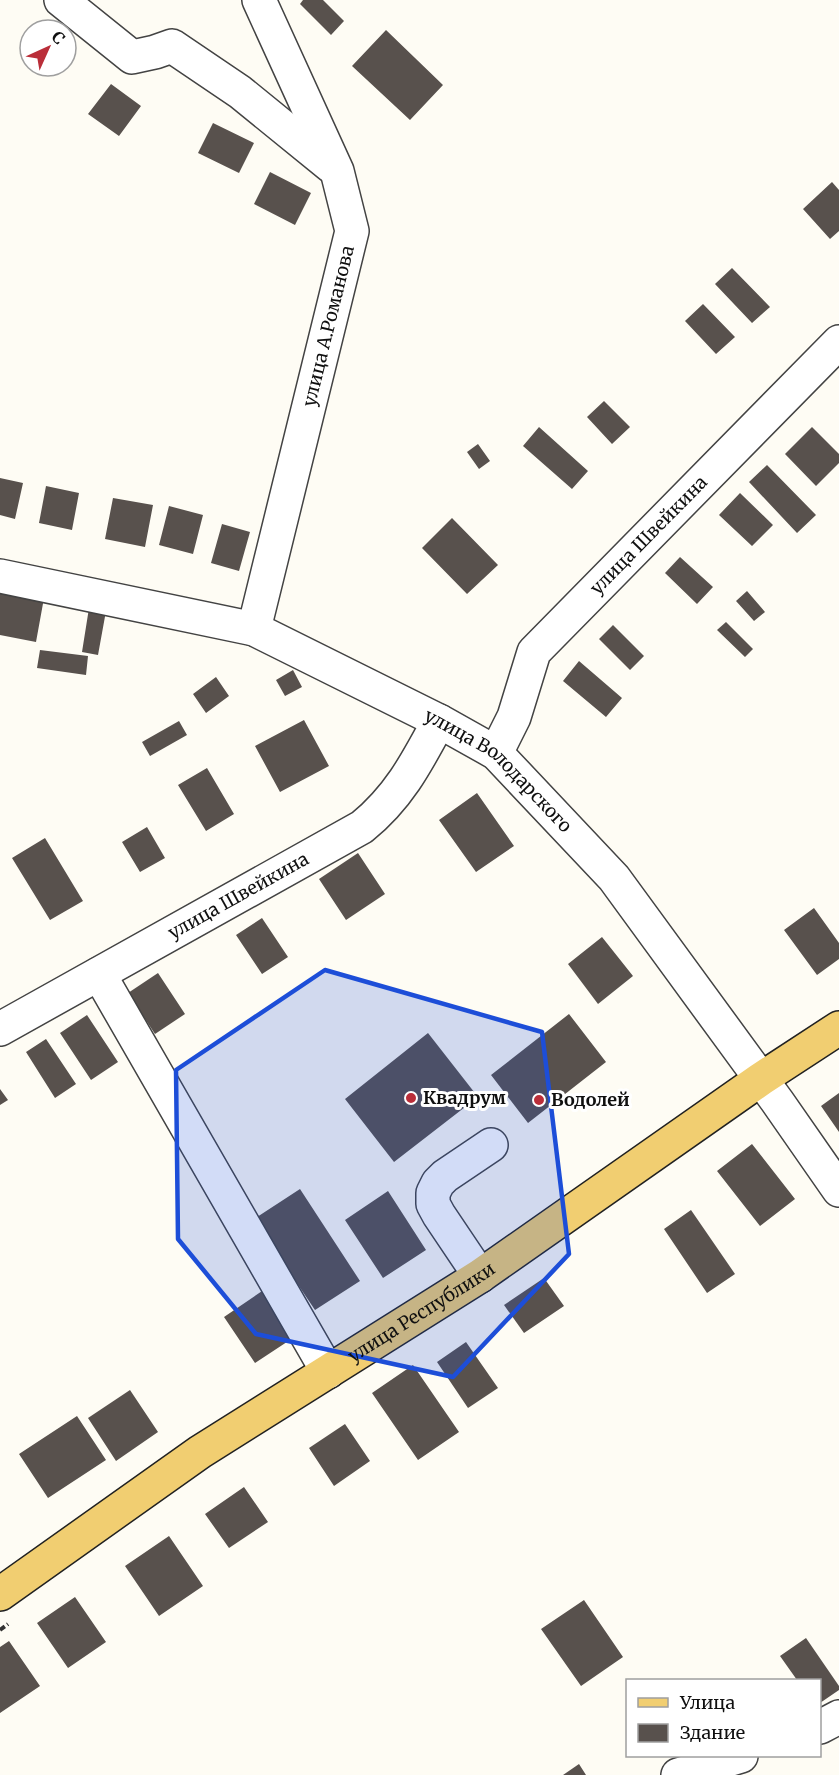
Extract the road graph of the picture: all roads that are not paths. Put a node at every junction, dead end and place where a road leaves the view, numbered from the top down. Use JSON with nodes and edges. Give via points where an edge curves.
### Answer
{"nodes":[{"id":1,"x":61,"y":0,"type":"edge"},
{"id":2,"x":259,"y":0,"type":"edge"},
{"id":3,"x":337,"y":171,"type":"junction"},
{"id":4,"x":839,"y":342,"type":"edge"},
{"id":5,"x":0,"y":576,"type":"edge"},
{"id":6,"x":254,"y":629,"type":"junction"},
{"id":7,"x":439,"y":721,"type":"junction"},
{"id":8,"x":496,"y":753,"type":"junction"},
{"id":9,"x":99,"y":974,"type":"junction"},
{"id":10,"x":839,"y":1028,"type":"edge"},
{"id":11,"x":0,"y":1029,"type":"edge"},
{"id":12,"x":761,"y":1079,"type":"junction"},
{"id":13,"x":491,"y":1145,"type":"dead end"},
{"id":14,"x":839,"y":1190,"type":"edge"},
{"id":15,"x":480,"y":1276,"type":"junction"},
{"id":16,"x":328,"y":1372,"type":"junction"},
{"id":17,"x":0,"y":1594,"type":"edge"},
{"id":18,"x":839,"y":1717,"type":"edge"},
{"id":19,"x":821,"y":1726,"type":"edge"},
{"id":20,"x":735,"y":1757,"type":"edge"},
{"id":21,"x":678,"y":1775,"type":"edge"}],
"edges":[{"from":1,"to":3,"type":"street","via":[[132,57],[172,46],[240,92]]},
{"from":2,"to":3,"type":"street","name":"улица А.Романова"},
{"from":3,"to":6,"type":"street","name":"улица А.Романова","via":[[352,231]]},
{"from":4,"to":8,"type":"street","name":"улица Швейкина","via":[[534,652],[514,717]]},
{"from":5,"to":6,"type":"street","name":"улица Володарского"},
{"from":6,"to":7,"type":"street","name":"улица Володарского"},
{"from":7,"to":8,"type":"street","name":"улица Володарского"},
{"from":7,"to":9,"type":"street","name":"улица Швейкина","via":[[404,783],[379,814],[362,827]]},
{"from":8,"to":12,"type":"street","name":"улица Володарского","via":[[614,878]]},
{"from":9,"to":11,"type":"street","name":"улица Швейкина"},
{"from":9,"to":16,"type":"street"},
{"from":10,"to":12,"type":"main road","name":"улица Республики"},
{"from":12,"to":14,"type":"street","name":"улица Володарского"},
{"from":12,"to":15,"type":"main road","name":"улица Республики"},
{"from":13,"to":15,"type":"street","via":[[445,1176],[433,1193],[439,1215]]},
{"from":15,"to":16,"type":"main road","name":"улица Республики"},
{"from":16,"to":17,"type":"main road","name":"улица Республики","via":[[200,1452]]},
{"from":18,"to":19,"type":"street"},
{"from":20,"to":21,"type":"street"}]}
